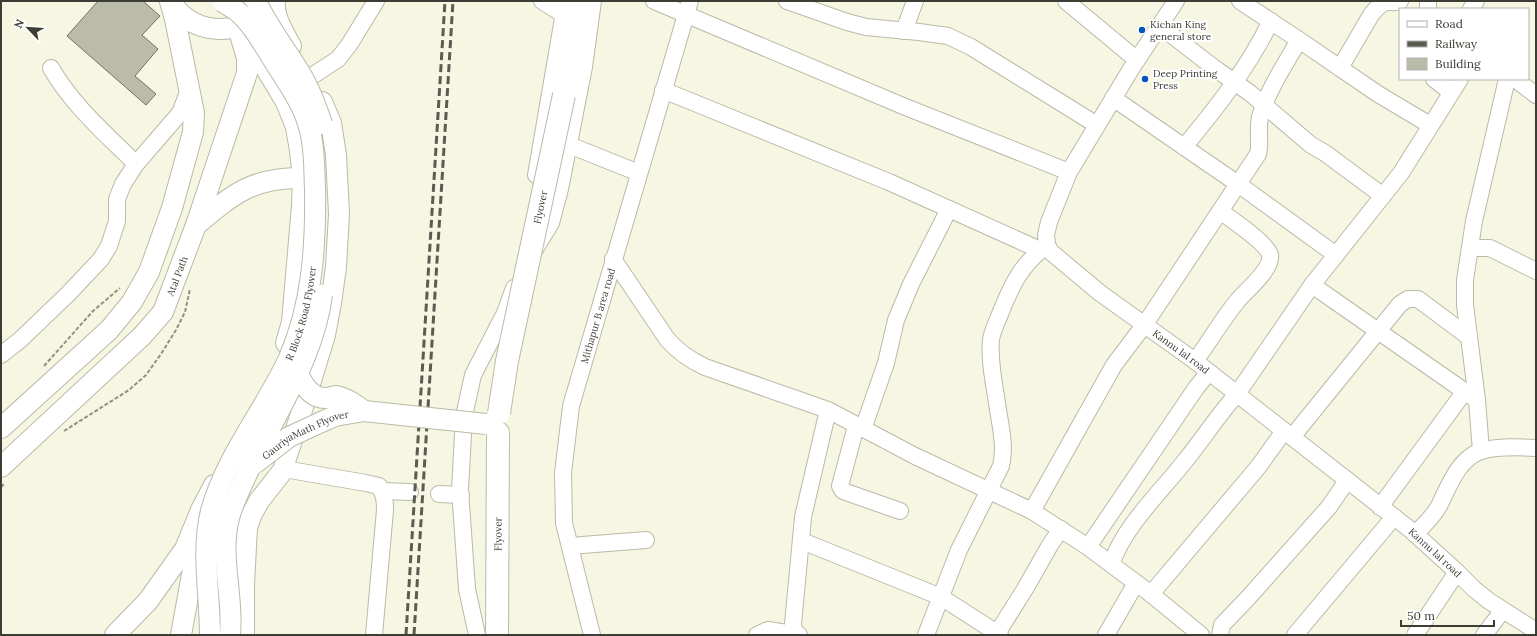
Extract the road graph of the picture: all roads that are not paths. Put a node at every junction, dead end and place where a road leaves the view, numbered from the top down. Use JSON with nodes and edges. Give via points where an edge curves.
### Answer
{"nodes":[{"id":1,"x":170,"y":1,"type":"edge"},
{"id":2,"x":256,"y":1,"type":"edge"},
{"id":3,"x":271,"y":1,"type":"edge"},
{"id":4,"x":275,"y":1,"type":"edge"},
{"id":5,"x":376,"y":1,"type":"edge"},
{"id":6,"x":542,"y":1,"type":"edge"},
{"id":7,"x":593,"y":1,"type":"edge"},
{"id":8,"x":654,"y":1,"type":"edge"},
{"id":9,"x":788,"y":1,"type":"edge"},
{"id":10,"x":915,"y":1,"type":"edge"},
{"id":11,"x":1066,"y":1,"type":"edge"},
{"id":12,"x":1176,"y":1,"type":"edge"},
{"id":13,"x":1240,"y":1,"type":"edge"},
{"id":14,"x":1400,"y":1,"type":"edge"},
{"id":15,"x":220,"y":2,"type":"edge"},
{"id":16,"x":570,"y":6,"type":"edge"},
{"id":17,"x":688,"y":8,"type":"edge"},
{"id":18,"x":1271,"y":21,"type":"junction"},
{"id":19,"x":1160,"y":26,"type":"junction"},
{"id":20,"x":238,"y":27,"type":"junction"},
{"id":21,"x":904,"y":31,"type":"junction"},
{"id":22,"x":1300,"y":40,"type":"junction"},
{"id":23,"x":1137,"y":60,"type":"junction"},
{"id":24,"x":51,"y":68,"type":"dead end"},
{"id":25,"x":1340,"y":68,"type":"junction"},
{"id":26,"x":309,"y":78,"type":"junction"},
{"id":27,"x":1435,"y":80,"type":"edge"},
{"id":28,"x":1459,"y":80,"type":"edge"},
{"id":29,"x":1507,"y":80,"type":"edge"},
{"id":30,"x":1516,"y":80,"type":"edge"},
{"id":31,"x":1236,"y":82,"type":"junction"},
{"id":32,"x":190,"y":88,"type":"junction"},
{"id":33,"x":663,"y":90,"type":"junction"},
{"id":34,"x":1451,"y":92,"type":"junction"},
{"id":35,"x":1536,"y":95,"type":"edge"},
{"id":36,"x":1113,"y":98,"type":"junction"},
{"id":37,"x":1265,"y":105,"type":"junction"},
{"id":38,"x":1097,"y":125,"type":"junction"},
{"id":39,"x":1430,"y":125,"type":"junction"},
{"id":40,"x":569,"y":145,"type":"junction"},
{"id":41,"x":1184,"y":147,"type":"junction"},
{"id":42,"x":136,"y":164,"type":"junction"},
{"id":43,"x":1069,"y":172,"type":"junction"},
{"id":44,"x":639,"y":173,"type":"junction"},
{"id":45,"x":303,"y":178,"type":"junction"},
{"id":46,"x":1238,"y":184,"type":"junction"},
{"id":47,"x":1383,"y":196,"type":"junction"},
{"id":48,"x":949,"y":209,"type":"junction"},
{"id":49,"x":1220,"y":211,"type":"junction"},
{"id":50,"x":196,"y":225,"type":"junction"},
{"id":51,"x":299,"y":236,"type":"junction"},
{"id":52,"x":338,"y":238,"type":"junction"},
{"id":53,"x":1043,"y":247,"type":"junction"},
{"id":54,"x":1470,"y":248,"type":"junction"},
{"id":55,"x":1336,"y":255,"type":"junction"},
{"id":56,"x":613,"y":259,"type":"junction"},
{"id":57,"x":1536,"y":271,"type":"edge"},
{"id":58,"x":519,"y":274,"type":"junction"},
{"id":59,"x":1312,"y":285,"type":"junction"},
{"id":60,"x":1145,"y":324,"type":"junction"},
{"id":61,"x":1378,"y":332,"type":"junction"},
{"id":62,"x":1468,"y":337,"type":"junction"},
{"id":63,"x":1,"y":355,"type":"edge"},
{"id":64,"x":1195,"y":361,"type":"junction"},
{"id":65,"x":1209,"y":372,"type":"junction"},
{"id":66,"x":298,"y":373,"type":"junction"},
{"id":67,"x":1237,"y":394,"type":"junction"},
{"id":68,"x":1471,"y":395,"type":"junction"},
{"id":69,"x":828,"y":410,"type":"junction"},
{"id":70,"x":364,"y":411,"type":"junction"},
{"id":71,"x":494,"y":423,"type":"junction"},
{"id":72,"x":860,"y":427,"type":"junction"},
{"id":73,"x":1,"y":428,"type":"edge"},
{"id":74,"x":1288,"y":434,"type":"junction"},
{"id":75,"x":1536,"y":448,"type":"edge"},
{"id":76,"x":1481,"y":451,"type":"junction"},
{"id":77,"x":251,"y":466,"type":"junction"},
{"id":78,"x":1,"y":467,"type":"edge"},
{"id":79,"x":284,"y":469,"type":"junction"},
{"id":80,"x":1346,"y":479,"type":"junction"},
{"id":81,"x":988,"y":490,"type":"junction"},
{"id":82,"x":382,"y":491,"type":"junction"},
{"id":83,"x":410,"y":492,"type":"dead end"},
{"id":84,"x":209,"y":494,"type":"junction"},
{"id":85,"x":439,"y":494,"type":"dead end"},
{"id":86,"x":461,"y":494,"type":"junction"},
{"id":87,"x":1380,"y":507,"type":"junction"},
{"id":88,"x":900,"y":511,"type":"dead end"},
{"id":89,"x":1032,"y":511,"type":"junction"},
{"id":90,"x":251,"y":517,"type":"junction"},
{"id":91,"x":1394,"y":517,"type":"junction"},
{"id":92,"x":194,"y":527,"type":"junction"},
{"id":93,"x":1061,"y":529,"type":"junction"},
{"id":94,"x":1415,"y":534,"type":"junction"},
{"id":95,"x":646,"y":540,"type":"dead end"},
{"id":96,"x":802,"y":541,"type":"junction"},
{"id":97,"x":570,"y":546,"type":"junction"},
{"id":98,"x":1088,"y":547,"type":"junction"},
{"id":99,"x":1111,"y":564,"type":"junction"},
{"id":100,"x":1457,"y":572,"type":"junction"},
{"id":101,"x":1136,"y":583,"type":"junction"},
{"id":102,"x":1151,"y":594,"type":"junction"},
{"id":103,"x":940,"y":597,"type":"junction"},
{"id":104,"x":1503,"y":610,"type":"junction"},
{"id":105,"x":1536,"y":630,"type":"edge"},
{"id":106,"x":998,"y":634,"type":"edge"},
{"id":107,"x":115,"y":635,"type":"edge"},
{"id":108,"x":181,"y":635,"type":"edge"},
{"id":109,"x":210,"y":635,"type":"edge"},
{"id":110,"x":230,"y":635,"type":"edge"},
{"id":111,"x":244,"y":635,"type":"edge"},
{"id":112,"x":374,"y":635,"type":"edge"},
{"id":113,"x":477,"y":635,"type":"edge"},
{"id":114,"x":497,"y":635,"type":"edge"},
{"id":115,"x":592,"y":635,"type":"edge"},
{"id":116,"x":757,"y":635,"type":"edge"},
{"id":117,"x":796,"y":635,"type":"edge"},
{"id":118,"x":926,"y":635,"type":"edge"},
{"id":119,"x":1106,"y":635,"type":"edge"},
{"id":120,"x":1201,"y":635,"type":"edge"},
{"id":121,"x":1220,"y":635,"type":"edge"},
{"id":122,"x":1295,"y":635,"type":"edge"},
{"id":123,"x":1415,"y":635,"type":"edge"},
{"id":124,"x":1484,"y":635,"type":"edge"}],
"edges":[{"from":1,"to":20,"type":"main road","via":[[182,15],[199,26],[218,30]]},
{"from":1,"to":32,"type":"main road"},
{"from":2,"to":66,"type":"main road","name":"R Block Road Flyover","bridge":true,"via":[[316,104],[327,156],[329,210],[320,306],[314,332]]},
{"from":3,"to":20,"type":"main road","via":[[254,20]]},
{"from":4,"to":26,"type":"main road","via":[[280,27]]},
{"from":5,"to":26,"type":"street","via":[[338,59]]},
{"from":6,"to":16,"type":"street"},
{"from":7,"to":40,"type":"street"},
{"from":8,"to":17,"type":"street"},
{"from":9,"to":21,"type":"street","via":[[866,27]]},
{"from":10,"to":21,"type":"street"},
{"from":11,"to":23,"type":"street"},
{"from":12,"to":19,"type":"street"},
{"from":13,"to":18,"type":"street"},
{"from":14,"to":25,"type":"street","via":[[1381,4],[1376,9]]},
{"from":15,"to":109,"type":"main road","name":"R Block Road Flyover","bridge":true,"via":[[237,11],[253,28],[302,109],[310,131],[314,158],[315,209],[308,302],[300,329],[288,359],[227,469],[211,513],[207,559]]},
{"from":16,"to":58,"type":"street"},
{"from":16,"to":71,"type":"highway","name":"Flyover","bridge":true,"via":[[564,95]]},
{"from":17,"to":33,"type":"street","name":"Mithapur B area road"},
{"from":17,"to":43,"type":"street","via":[[903,106]]},
{"from":18,"to":22,"type":"street"},
{"from":18,"to":31,"type":"street"},
{"from":19,"to":23,"type":"street"},
{"from":19,"to":31,"type":"street"},
{"from":20,"to":45,"type":"main road","via":[[288,108],[296,127]]},
{"from":20,"to":50,"type":"main road","name":"Atal Path","via":[[247,58],[247,73]]},
{"from":21,"to":38,"type":"street","via":[[948,36],[958,40]]},
{"from":22,"to":25,"type":"street"},
{"from":22,"to":37,"type":"street"},
{"from":23,"to":36,"type":"street"},
{"from":24,"to":42,"type":"street","via":[[66,92]]},
{"from":25,"to":39,"type":"street","via":[[1388,101]]},
{"from":26,"to":52,"type":"main road","via":[[320,95],[331,123],[337,162]]},
{"from":27,"to":34,"type":"street"},
{"from":28,"to":34,"type":"street"},
{"from":29,"to":54,"type":"street"},
{"from":30,"to":35,"type":"street"},
{"from":31,"to":37,"type":"street"},
{"from":31,"to":41,"type":"street"},
{"from":32,"to":42,"type":"street","via":[[180,113]]},
{"from":32,"to":73,"type":"main road","via":[[194,113],[193,132],[172,208],[149,272],[132,302],[109,330]]},
{"from":33,"to":44,"type":"street","name":"Mithapur B area road"},
{"from":33,"to":48,"type":"street"},
{"from":34,"to":39,"type":"street"},
{"from":36,"to":38,"type":"street"},
{"from":36,"to":41,"type":"street"},
{"from":37,"to":46,"type":"street","via":[[1260,117],[1258,154]]},
{"from":37,"to":47,"type":"street","via":[[1311,145]]},
{"from":38,"to":43,"type":"street"},
{"from":39,"to":47,"type":"street","via":[[1401,173]]},
{"from":40,"to":44,"type":"street"},
{"from":40,"to":58,"type":"street","via":[[551,223]]},
{"from":41,"to":46,"type":"street"},
{"from":42,"to":63,"type":"street","via":[[117,198],[117,221],[109,246],[101,259],[68,294]]},
{"from":43,"to":53,"type":"street","via":[[1049,222]]},
{"from":44,"to":56,"type":"street","name":"Mithapur B area road"},
{"from":45,"to":50,"type":"main road","via":[[255,184],[230,198]]},
{"from":45,"to":51,"type":"main road"},
{"from":46,"to":49,"type":"street"},
{"from":46,"to":55,"type":"street"},
{"from":47,"to":55,"type":"street"},
{"from":48,"to":53,"type":"street"},
{"from":48,"to":72,"type":"street","via":[[896,320],[886,363]]},
{"from":49,"to":60,"type":"street"},
{"from":49,"to":64,"type":"street","via":[[1266,248],[1270,255],[1269,263],[1233,307]]},
{"from":50,"to":78,"type":"main road","name":"Atal Path","via":[[162,312],[142,336]]},
{"from":51,"to":52,"type":"main road"},
{"from":51,"to":84,"type":"main road","via":[[292,322],[284,351],[270,382]]},
{"from":52,"to":79,"type":"main road","via":[[325,335]]},
{"from":53,"to":60,"type":"street","name":"Kannu lal road","via":[[1100,293]]},
{"from":53,"to":81,"type":"street","via":[[1018,275],[991,337],[992,372],[1003,448],[1001,466]]},
{"from":54,"to":57,"type":"street","via":[[1490,248]]},
{"from":54,"to":62,"type":"street","via":[[1465,291]]},
{"from":55,"to":59,"type":"street"},
{"from":56,"to":69,"type":"street","via":[[667,339],[681,353],[705,367]]},
{"from":56,"to":97,"type":"street","name":"Mithapur B area road","via":[[570,414],[563,473],[564,523]]},
{"from":58,"to":86,"type":"street","via":[[505,313],[473,375],[464,416]]},
{"from":59,"to":61,"type":"street"},
{"from":59,"to":67,"type":"street"},
{"from":60,"to":64,"type":"street","name":"Kannu lal road"},
{"from":60,"to":89,"type":"street","via":[[1114,365]]},
{"from":61,"to":62,"type":"street","via":[[1400,304],[1408,299],[1418,299]]},
{"from":61,"to":68,"type":"street"},
{"from":61,"to":74,"type":"street"},
{"from":62,"to":68,"type":"street"},
{"from":64,"to":65,"type":"street","name":"Kannu lal road"},
{"from":65,"to":67,"type":"street","name":"Kannu lal road"},
{"from":65,"to":98,"type":"street"},
{"from":66,"to":70,"type":"main road","name":"GauriyaMath Flyover","bridge":true,"via":[[310,393],[327,398],[335,396],[346,399]]},
{"from":66,"to":77,"type":"main road","name":"R Block Road Flyover","bridge":true},
{"from":67,"to":74,"type":"street","name":"Kannu lal road"},
{"from":67,"to":99,"type":"street","via":[[1130,529],[1117,548]]},
{"from":68,"to":76,"type":"street"},
{"from":68,"to":87,"type":"street"},
{"from":69,"to":72,"type":"street"},
{"from":69,"to":96,"type":"street","via":[[805,511]]},
{"from":70,"to":71,"type":"main road","name":"GauriyaMath Flyover","bridge":true},
{"from":70,"to":77,"type":"main road","name":"GauriyaMath Flyover","bridge":true,"via":[[335,416],[290,437]]},
{"from":71,"to":114,"type":"highway","name":"Flyover"},
{"from":72,"to":81,"type":"street"},
{"from":72,"to":88,"type":"street","via":[[840,486],[843,491]]},
{"from":74,"to":80,"type":"street","name":"Kannu lal road"},
{"from":74,"to":102,"type":"street"},
{"from":75,"to":76,"type":"street"},
{"from":76,"to":94,"type":"street","via":[[1470,457],[1453,476],[1433,514]]},
{"from":77,"to":110,"type":"main road","name":"R Block Road Flyover","bridge":true,"via":[[229,518],[225,539],[232,621]]},
{"from":79,"to":82,"type":"street","via":[[366,483],[379,486]]},
{"from":79,"to":90,"type":"main road","via":[[259,501]]},
{"from":80,"to":87,"type":"street","name":"Kannu lal road"},
{"from":80,"to":121,"type":"street","via":[[1326,511],[1222,625]]},
{"from":81,"to":89,"type":"street"},
{"from":81,"to":103,"type":"street"},
{"from":82,"to":83,"type":"street"},
{"from":82,"to":112,"type":"street","via":[[385,497],[385,510]]},
{"from":84,"to":90,"type":"main road"},
{"from":84,"to":92,"type":"main road"},
{"from":85,"to":86,"type":"street"},
{"from":86,"to":113,"type":"street","via":[[467,589]]},
{"from":87,"to":91,"type":"street","name":"Kannu lal road"},
{"from":89,"to":93,"type":"street"},
{"from":90,"to":111,"type":"main road","via":[[247,527],[245,549]]},
{"from":91,"to":94,"type":"street","name":"Kannu lal road"},
{"from":91,"to":122,"type":"street"},
{"from":92,"to":107,"type":"main road","via":[[185,549],[148,601]]},
{"from":92,"to":108,"type":"main road","via":[[193,569]]},
{"from":93,"to":98,"type":"street"},
{"from":93,"to":106,"type":"street"},
{"from":94,"to":100,"type":"street","name":"Kannu lal road"},
{"from":95,"to":97,"type":"street"},
{"from":96,"to":103,"type":"street"},
{"from":96,"to":117,"type":"street","via":[[793,624]]},
{"from":97,"to":115,"type":"street","name":"Mithapur B area road"},
{"from":98,"to":99,"type":"street"},
{"from":99,"to":101,"type":"street"},
{"from":100,"to":104,"type":"street","name":"Kannu lal road","via":[[1474,589]]},
{"from":100,"to":123,"type":"street"},
{"from":101,"to":102,"type":"street"},
{"from":101,"to":119,"type":"street"},
{"from":102,"to":120,"type":"street"},
{"from":103,"to":106,"type":"street"},
{"from":103,"to":118,"type":"street"},
{"from":104,"to":105,"type":"street","name":"Kannu lal road"},
{"from":104,"to":124,"type":"street"},
{"from":116,"to":117,"type":"street","via":[[768,630]]}]}
